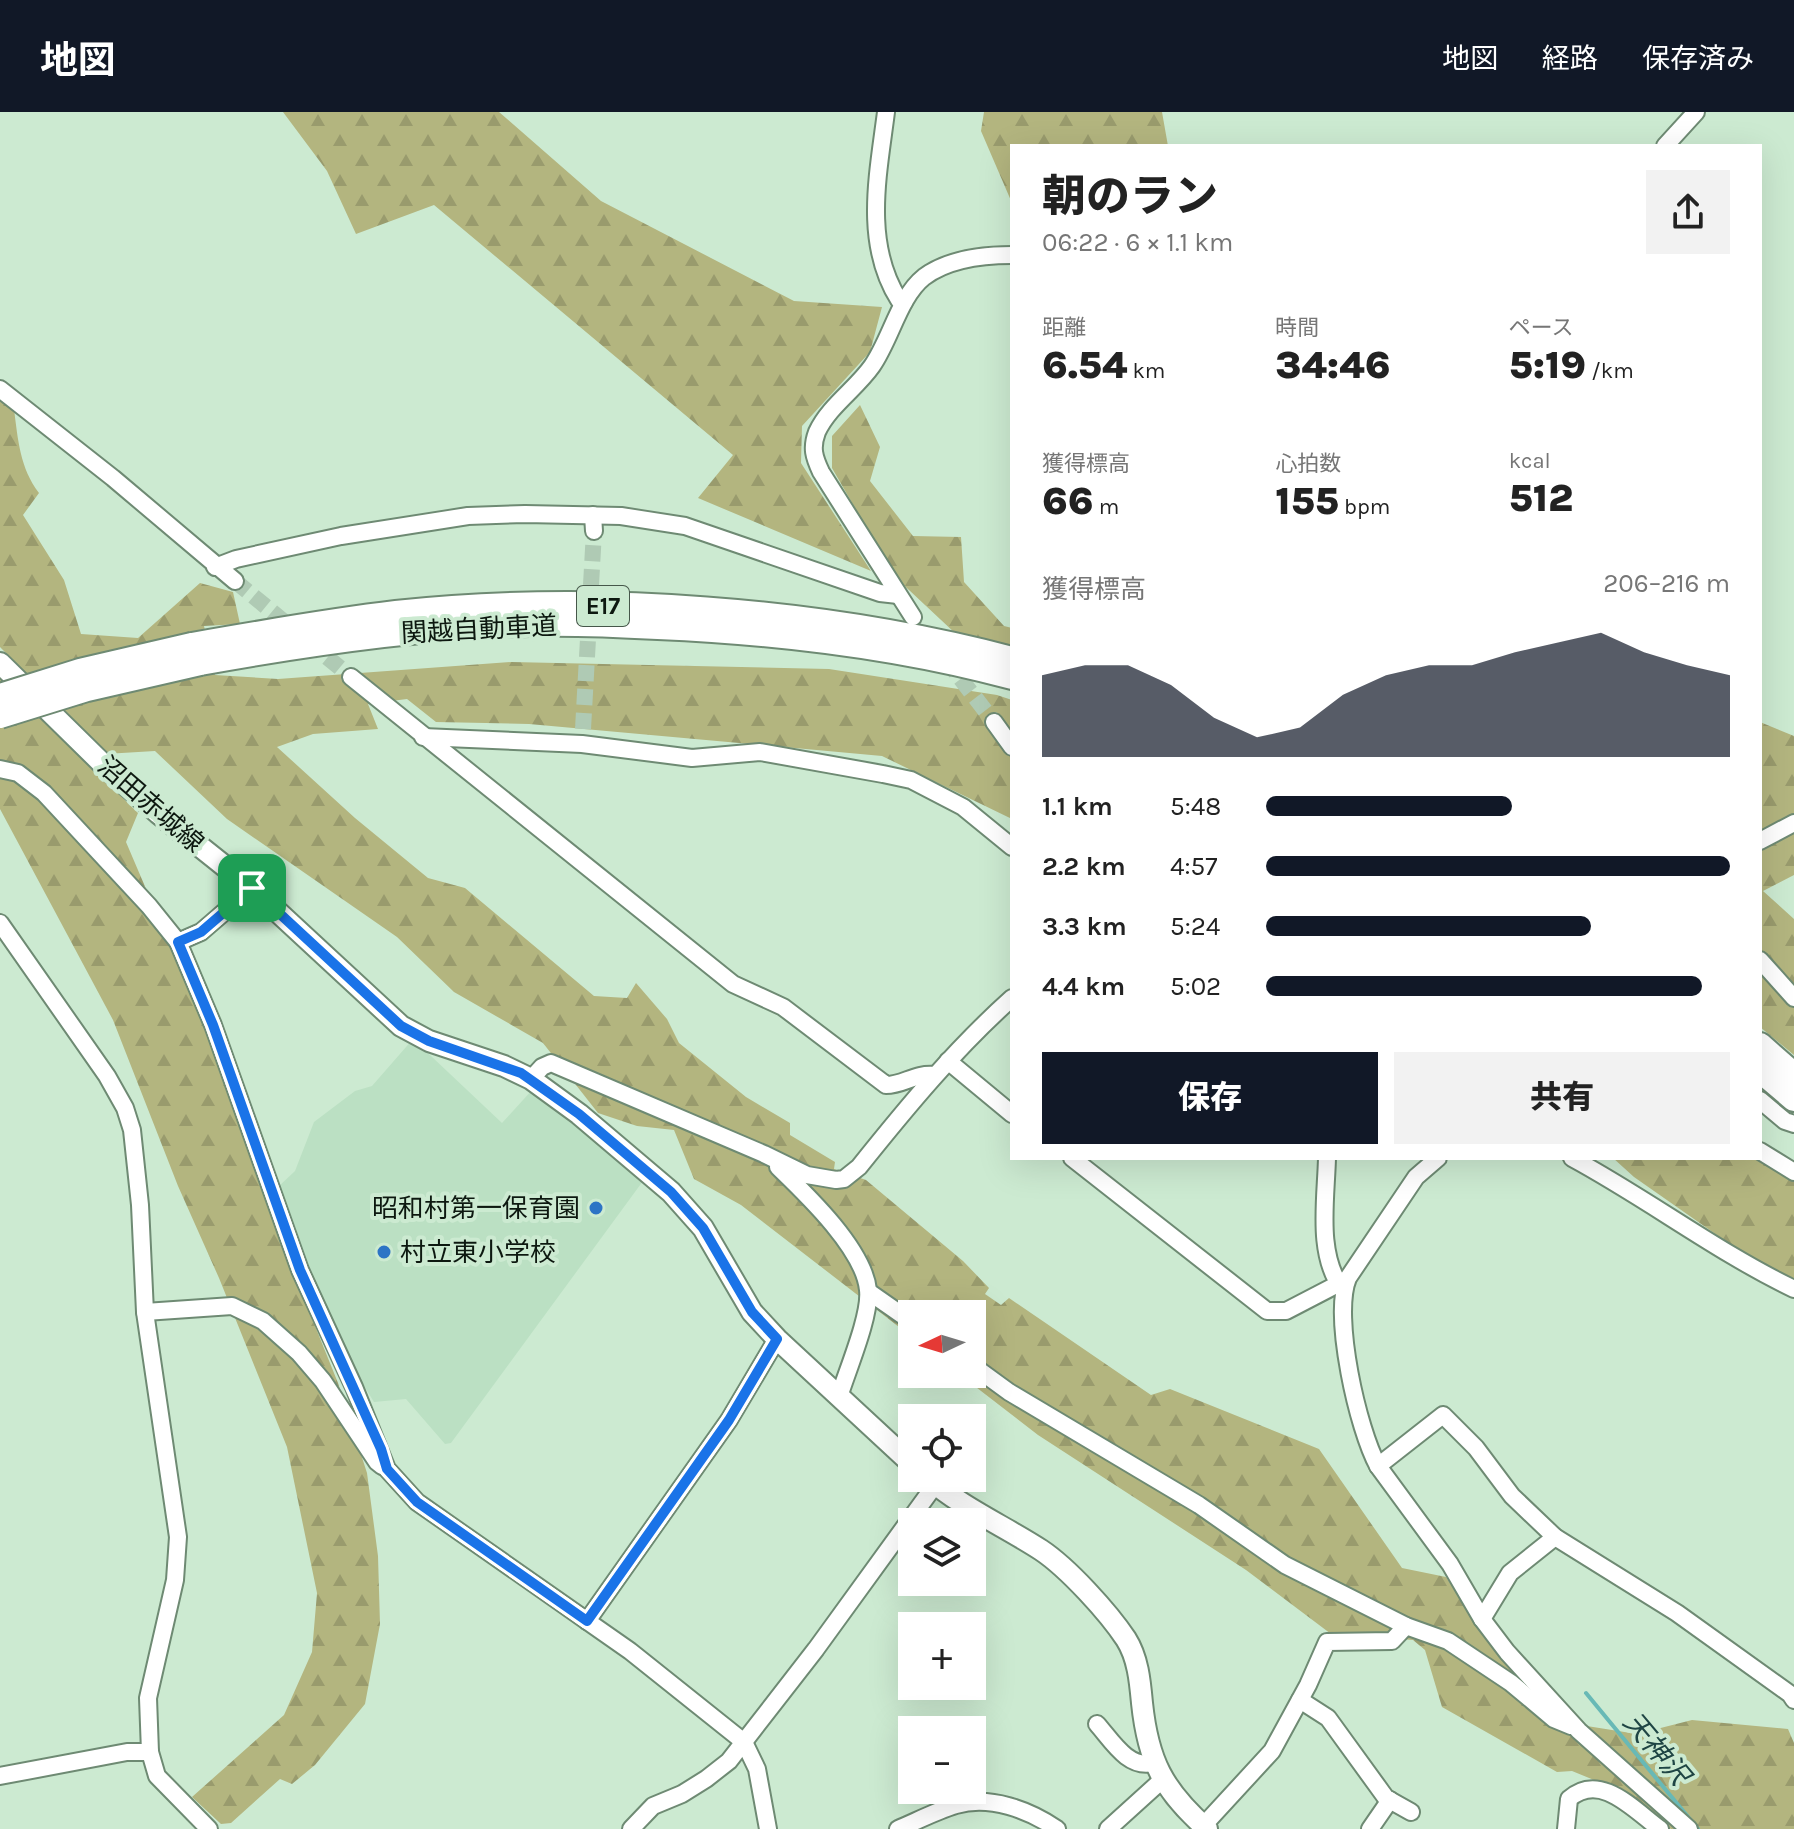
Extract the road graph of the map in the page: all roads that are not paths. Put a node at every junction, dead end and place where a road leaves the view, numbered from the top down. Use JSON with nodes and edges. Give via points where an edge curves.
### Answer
{"nodes":[{"id":1,"x":886,"y":112,"type":"edge"},
{"id":2,"x":1696,"y":112,"type":"edge"},
{"id":3,"x":1667,"y":144,"type":"edge"},
{"id":4,"x":1010,"y":255,"type":"edge"},
{"id":5,"x":904,"y":302,"type":"junction"},
{"id":6,"x":0,"y":389,"type":"edge"},
{"id":7,"x":215,"y":567,"type":"junction"},
{"id":8,"x":235,"y":581,"type":"tunnel mouth"},
{"id":9,"x":898,"y":595,"type":"junction"},
{"id":10,"x":913,"y":617,"type":"dead end"},
{"id":11,"x":196,"y":654,"type":"junction"},
{"id":12,"x":1010,"y":659,"type":"edge"},
{"id":13,"x":0,"y":663,"type":"edge"},
{"id":14,"x":351,"y":677,"type":"tunnel mouth"},
{"id":15,"x":1010,"y":677,"type":"edge"},
{"id":16,"x":0,"y":696,"type":"edge"},
{"id":17,"x":0,"y":716,"type":"edge"},
{"id":18,"x":994,"y":722,"type":"tunnel mouth"},
{"id":19,"x":423,"y":737,"type":"junction"},
{"id":20,"x":1010,"y":744,"type":"edge"},
{"id":21,"x":0,"y":769,"type":"edge"},
{"id":22,"x":1794,"y":823,"type":"edge"},
{"id":23,"x":1762,"y":840,"type":"edge"},
{"id":24,"x":1010,"y":845,"type":"edge"},
{"id":25,"x":252,"y":888,"type":"junction"},
{"id":26,"x":0,"y":923,"type":"edge"},
{"id":27,"x":178,"y":942,"type":"junction"},
{"id":28,"x":1762,"y":962,"type":"edge"},
{"id":29,"x":1794,"y":998,"type":"edge"},
{"id":30,"x":1010,"y":1000,"type":"edge"},
{"id":31,"x":1762,"y":1047,"type":"edge"},
{"id":32,"x":948,"y":1061,"type":"junction"},
{"id":33,"x":1762,"y":1072,"type":"edge"},
{"id":34,"x":935,"y":1075,"type":"junction"},
{"id":35,"x":1794,"y":1075,"type":"edge"},
{"id":36,"x":531,"y":1079,"type":"junction"},
{"id":37,"x":1794,"y":1099,"type":"edge"},
{"id":38,"x":1762,"y":1102,"type":"edge"},
{"id":39,"x":1010,"y":1112,"type":"edge"},
{"id":40,"x":1794,"y":1124,"type":"edge"},
{"id":41,"x":1762,"y":1152,"type":"edge"},
{"id":42,"x":764,"y":1154,"type":"junction"},
{"id":43,"x":1075,"y":1160,"type":"edge"},
{"id":44,"x":1327,"y":1160,"type":"edge"},
{"id":45,"x":1436,"y":1160,"type":"edge"},
{"id":46,"x":1576,"y":1160,"type":"edge"},
{"id":47,"x":1794,"y":1172,"type":"edge"},
{"id":48,"x":1340,"y":1287,"type":"junction"},
{"id":49,"x":1794,"y":1289,"type":"edge"},
{"id":50,"x":869,"y":1292,"type":"junction"},
{"id":51,"x":145,"y":1312,"type":"junction"},
{"id":52,"x":898,"y":1312,"type":"edge"},
{"id":53,"x":777,"y":1339,"type":"junction"},
{"id":54,"x":986,"y":1375,"type":"edge"},
{"id":55,"x":839,"y":1397,"type":"junction"},
{"id":56,"x":898,"y":1451,"type":"edge"},
{"id":57,"x":1378,"y":1466,"type":"junction"},
{"id":58,"x":387,"y":1469,"type":"junction"},
{"id":59,"x":923,"y":1492,"type":"edge"},
{"id":60,"x":948,"y":1492,"type":"edge"},
{"id":61,"x":1555,"y":1537,"type":"junction"},
{"id":62,"x":1482,"y":1619,"type":"junction"},
{"id":63,"x":587,"y":1621,"type":"junction"},
{"id":64,"x":1406,"y":1626,"type":"junction"},
{"id":65,"x":1793,"y":1694,"type":"edge"},
{"id":66,"x":1300,"y":1700,"type":"junction"},
{"id":67,"x":1097,"y":1724,"type":"dead end"},
{"id":68,"x":1579,"y":1731,"type":"junction"},
{"id":69,"x":744,"y":1742,"type":"junction"},
{"id":70,"x":150,"y":1752,"type":"junction"},
{"id":71,"x":1158,"y":1771,"type":"junction"},
{"id":72,"x":0,"y":1776,"type":"edge"},
{"id":73,"x":1390,"y":1800,"type":"junction"},
{"id":74,"x":1411,"y":1812,"type":"dead end"},
{"id":75,"x":1205,"y":1827,"type":"edge"},
{"id":76,"x":209,"y":1829,"type":"edge"},
{"id":77,"x":631,"y":1829,"type":"edge"},
{"id":78,"x":768,"y":1829,"type":"edge"},
{"id":79,"x":898,"y":1829,"type":"edge"},
{"id":80,"x":1057,"y":1829,"type":"edge"},
{"id":81,"x":1108,"y":1829,"type":"edge"},
{"id":82,"x":1370,"y":1829,"type":"edge"},
{"id":83,"x":1566,"y":1829,"type":"edge"},
{"id":84,"x":1660,"y":1829,"type":"edge"},
{"id":85,"x":1689,"y":1829,"type":"edge"}],
"edges":[{"from":1,"to":5,"type":"street","via":[[875,201],[877,238],[893,291]]},
{"from":2,"to":3,"type":"street"},
{"from":4,"to":5,"type":"street","via":[[973,257],[939,270],[917,284]]},
{"from":5,"to":9,"type":"street","via":[[879,355],[823,421],[813,444],[821,472]]},
{"from":6,"to":7,"type":"street"},
{"from":7,"to":8,"type":"street"},
{"from":7,"to":9,"type":"street","via":[[341,536],[468,516],[594,523],[621,516],[685,526]]},
{"from":9,"to":10,"type":"street"},
{"from":11,"to":12,"type":"highway","name":"関越自動車道","number":"E17","via":[[290,627],[399,613],[611,606],[809,621],[898,633]]},
{"from":11,"to":15,"type":"highway","name":"関越自動車道","number":"E17","via":[[504,624],[612,625],[809,639]]},
{"from":11,"to":16,"type":"highway","name":"関越自動車道","number":"E17","bridge":true,"via":[[80,671]]},
{"from":11,"to":17,"type":"highway","name":"関越自動車道","number":"E17","bridge":true},
{"from":13,"to":25,"type":"main road","name":"沼田赤城線","via":[[122,781]]},
{"from":14,"to":19,"type":"street"},
{"from":18,"to":20,"type":"street"},
{"from":19,"to":24,"type":"street","via":[[583,737],[692,758],[760,752],[911,780],[963,807]]},
{"from":19,"to":34,"type":"street","via":[[733,984],[783,1007],[878,1081],[892,1085],[919,1074]]},
{"from":21,"to":27,"type":"street","via":[[18,773],[44,793]]},
{"from":22,"to":23,"type":"street"},
{"from":25,"to":27,"type":"street","via":[[201,932]]},
{"from":25,"to":36,"type":"main road","name":"沼田赤城線","via":[[401,1026]]},
{"from":26,"to":51,"type":"street","via":[[125,1108],[140,1205]]},
{"from":27,"to":58,"type":"street","via":[[300,1270]]},
{"from":28,"to":29,"type":"street"},
{"from":30,"to":32,"type":"street"},
{"from":31,"to":35,"type":"highway"},
{"from":32,"to":34,"type":"street"},
{"from":32,"to":39,"type":"street"},
{"from":33,"to":37,"type":"highway"},
{"from":34,"to":42,"type":"street","via":[[844,1179],[807,1175]]},
{"from":36,"to":42,"type":"street","via":[[551,1063]]},
{"from":36,"to":53,"type":"main road","name":"沼田赤城線","via":[[671,1192],[703,1228],[752,1312]]},
{"from":38,"to":40,"type":"street"},
{"from":41,"to":47,"type":"street"},
{"from":42,"to":50,"type":"street","via":[[840,1233]]},
{"from":43,"to":48,"type":"street","via":[[1267,1311],[1286,1311]]},
{"from":44,"to":48,"type":"street","via":[[1325,1229]]},
{"from":45,"to":48,"type":"street","via":[[1416,1177]]},
{"from":46,"to":49,"type":"street"},
{"from":48,"to":57,"type":"street","via":[[1363,1431]]},
{"from":50,"to":52,"type":"street"},
{"from":50,"to":55,"type":"street"},
{"from":51,"to":58,"type":"street","via":[[232,1306],[263,1321],[323,1381]]},
{"from":51,"to":70,"type":"street","via":[[178,1537],[175,1580],[148,1698]]},
{"from":53,"to":55,"type":"main road","name":"沼田赤城線"},
{"from":53,"to":63,"type":"street","via":[[729,1420]]},
{"from":54,"to":64,"type":"street","via":[[1199,1505],[1285,1565]]},
{"from":55,"to":56,"type":"main road","name":"沼田赤城線"},
{"from":57,"to":61,"type":"street","via":[[1443,1415]]},
{"from":57,"to":62,"type":"street","via":[[1443,1554]]},
{"from":58,"to":63,"type":"street","via":[[417,1502]]},
{"from":59,"to":69,"type":"street","via":[[816,1649]]},
{"from":60,"to":71,"type":"main road","via":[[1051,1557],[1118,1629],[1137,1663],[1147,1741]]},
{"from":61,"to":62,"type":"street","via":[[1510,1573]]},
{"from":61,"to":65,"type":"street"},
{"from":62,"to":68,"type":"street"},
{"from":63,"to":69,"type":"street"},
{"from":64,"to":66,"type":"street","via":[[1392,1641],[1327,1642]]},
{"from":64,"to":68,"type":"street","via":[[1448,1641],[1554,1719]]},
{"from":66,"to":73,"type":"street","via":[[1328,1718]]},
{"from":66,"to":75,"type":"street","via":[[1272,1751]]},
{"from":67,"to":71,"type":"street","via":[[1128,1758]]},
{"from":68,"to":85,"type":"street"},
{"from":69,"to":77,"type":"street","via":[[706,1779],[653,1806]]},
{"from":69,"to":78,"type":"street","via":[[757,1769]]},
{"from":70,"to":72,"type":"street"},
{"from":70,"to":76,"type":"street","via":[[157,1776]]},
{"from":71,"to":75,"type":"main road"},
{"from":71,"to":81,"type":"street"},
{"from":73,"to":74,"type":"street"},
{"from":73,"to":82,"type":"street"},
{"from":79,"to":80,"type":"street","via":[[977,1802],[1024,1811]]},
{"from":83,"to":84,"type":"street","via":[[1569,1799],[1590,1789],[1616,1796]]}]}
